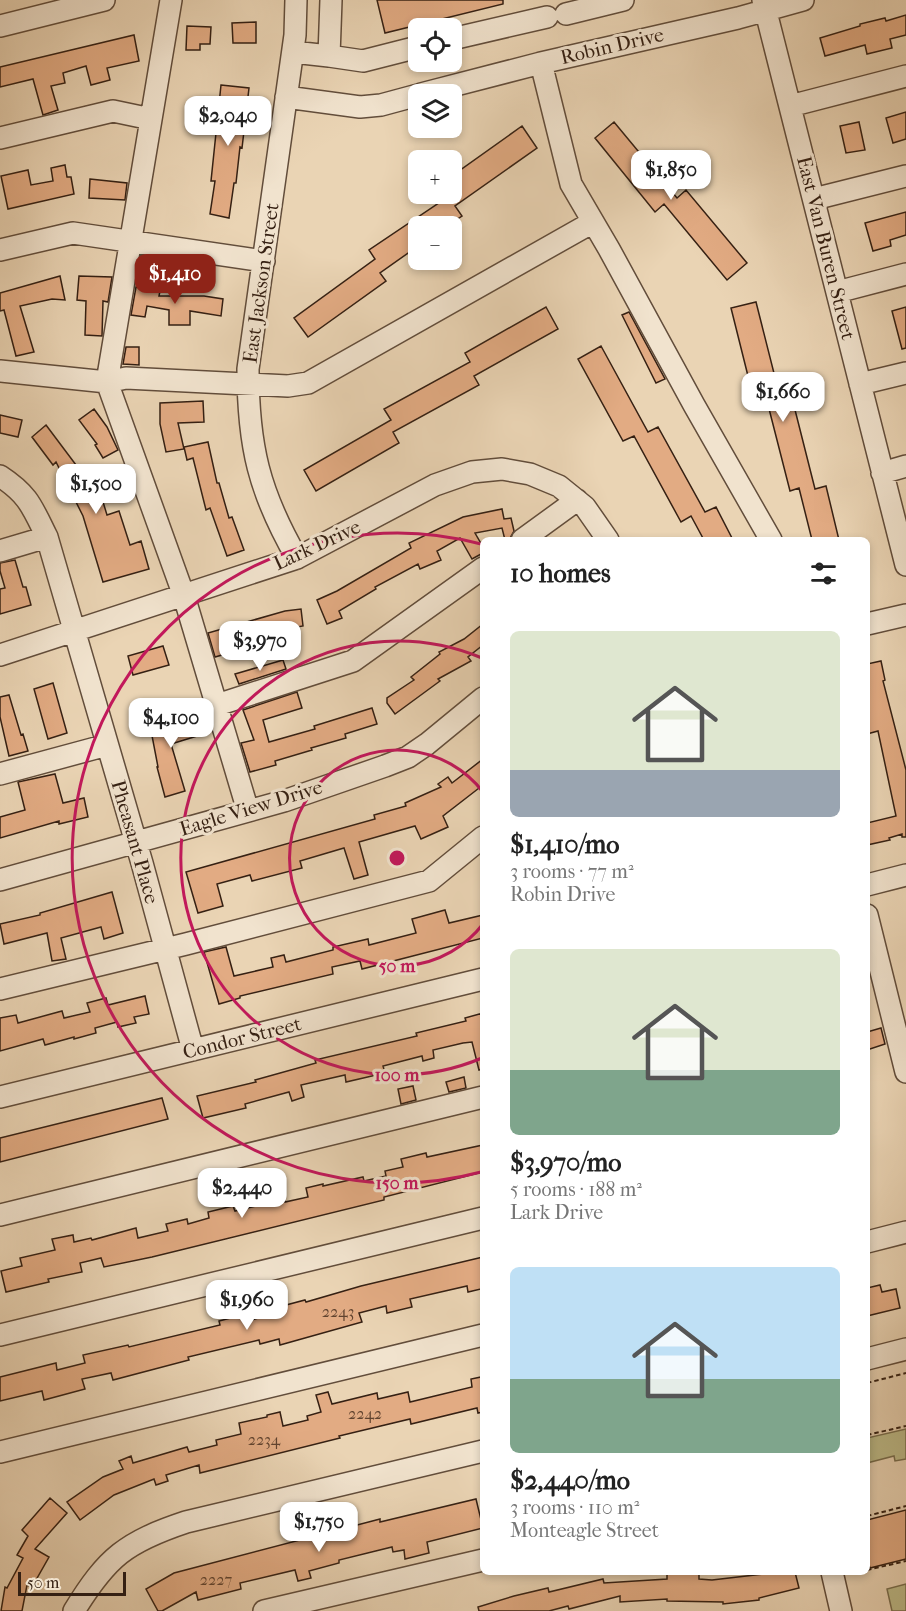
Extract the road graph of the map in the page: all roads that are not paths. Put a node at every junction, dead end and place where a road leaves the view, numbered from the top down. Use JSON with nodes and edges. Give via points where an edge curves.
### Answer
{"nodes":[{"id":1,"x":104,"y":0,"type":"edge"},
{"id":2,"x":171,"y":0,"type":"edge"},
{"id":3,"x":296,"y":0,"type":"edge"},
{"id":4,"x":331,"y":0,"type":"edge"},
{"id":5,"x":623,"y":0,"type":"edge"},
{"id":6,"x":803,"y":0,"type":"edge"},
{"id":7,"x":765,"y":5,"type":"edge"},
{"id":8,"x":0,"y":26,"type":"edge"},
{"id":9,"x":462,"y":37,"type":"edge"},
{"id":10,"x":408,"y":49,"type":"edge"},
{"id":11,"x":293,"y":52,"type":"junction"},
{"id":12,"x":329,"y":56,"type":"junction"},
{"id":13,"x":541,"y":63,"type":"junction"},
{"id":14,"x":906,"y":76,"type":"edge"},
{"id":15,"x":462,"y":84,"type":"edge"},
{"id":16,"x":286,"y":97,"type":"junction"},
{"id":17,"x":408,"y":98,"type":"edge"},
{"id":18,"x":790,"y":106,"type":"junction"},
{"id":19,"x":151,"y":119,"type":"junction"},
{"id":20,"x":0,"y":138,"type":"edge"},
{"id":21,"x":906,"y":176,"type":"edge"},
{"id":22,"x":814,"y":199,"type":"junction"},
{"id":23,"x":593,"y":222,"type":"junction"},
{"id":24,"x":131,"y":241,"type":"junction"},
{"id":25,"x":0,"y":250,"type":"edge"},
{"id":26,"x":264,"y":261,"type":"junction"},
{"id":27,"x":906,"y":273,"type":"edge"},
{"id":28,"x":837,"y":291,"type":"junction"},
{"id":29,"x":0,"y":371,"type":"edge"},
{"id":30,"x":906,"y":373,"type":"edge"},
{"id":31,"x":107,"y":382,"type":"junction"},
{"id":32,"x":248,"y":384,"type":"junction"},
{"id":33,"x":860,"y":384,"type":"junction"},
{"id":34,"x":906,"y":466,"type":"edge"},
{"id":35,"x":882,"y":472,"type":"junction"},
{"id":36,"x":0,"y":476,"type":"edge"},
{"id":37,"x":577,"y":500,"type":"junction"},
{"id":38,"x":47,"y":537,"type":"junction"},
{"id":39,"x":526,"y":537,"type":"edge"},
{"id":40,"x":606,"y":537,"type":"edge"},
{"id":41,"x":769,"y":537,"type":"edge"},
{"id":42,"x":0,"y":551,"type":"edge"},
{"id":43,"x":297,"y":558,"type":"junction"},
{"id":44,"x":906,"y":564,"type":"edge"},
{"id":45,"x":480,"y":570,"type":"edge"},
{"id":46,"x":184,"y":596,"type":"junction"},
{"id":47,"x":906,"y":615,"type":"edge"},
{"id":48,"x":870,"y":623,"type":"edge"},
{"id":49,"x":76,"y":632,"type":"junction"},
{"id":50,"x":0,"y":655,"type":"edge"},
{"id":51,"x":480,"y":700,"type":"edge"},
{"id":52,"x":217,"y":705,"type":"junction"},
{"id":53,"x":107,"y":745,"type":"junction"},
{"id":54,"x":0,"y":774,"type":"edge"},
{"id":55,"x":248,"y":811,"type":"junction"},
{"id":56,"x":480,"y":839,"type":"edge"},
{"id":57,"x":134,"y":842,"type":"junction"},
{"id":58,"x":906,"y":875,"type":"edge"},
{"id":59,"x":0,"y":880,"type":"edge"},
{"id":60,"x":870,"y":884,"type":"edge"},
{"id":61,"x":870,"y":927,"type":"edge"},
{"id":62,"x":165,"y":949,"type":"junction"},
{"id":63,"x":480,"y":980,"type":"edge"},
{"id":64,"x":0,"y":989,"type":"edge"},
{"id":65,"x":193,"y":1050,"type":"junction"},
{"id":66,"x":906,"y":1072,"type":"edge"},
{"id":67,"x":0,"y":1096,"type":"edge"},
{"id":68,"x":480,"y":1098,"type":"edge"},
{"id":69,"x":0,"y":1215,"type":"edge"},
{"id":70,"x":480,"y":1219,"type":"edge"},
{"id":71,"x":906,"y":1232,"type":"edge"},
{"id":72,"x":870,"y":1241,"type":"edge"},
{"id":73,"x":0,"y":1335,"type":"edge"},
{"id":74,"x":480,"y":1336,"type":"edge"},
{"id":75,"x":906,"y":1349,"type":"edge"},
{"id":76,"x":870,"y":1358,"type":"edge"},
{"id":77,"x":0,"y":1452,"type":"edge"},
{"id":78,"x":480,"y":1452,"type":"edge"},
{"id":79,"x":480,"y":1561,"type":"edge"},
{"id":80,"x":833,"y":1575,"type":"edge"},
{"id":81,"x":74,"y":1611,"type":"edge"},
{"id":82,"x":264,"y":1611,"type":"edge"},
{"id":83,"x":841,"y":1611,"type":"edge"}],
"edges":[{"from":1,"to":8,"type":"street"},
{"from":2,"to":19,"type":"street"},
{"from":3,"to":11,"type":"street","name":"East Jackson Street"},
{"from":4,"to":12,"type":"street"},
{"from":5,"to":9,"type":"street"},
{"from":6,"to":7,"type":"street","name":"Robin Drive"},
{"from":7,"to":13,"type":"street","name":"Robin Drive"},
{"from":7,"to":18,"type":"street","name":"East Van Buren Street"},
{"from":10,"to":12,"type":"street","via":[[363,60]]},
{"from":11,"to":12,"type":"street"},
{"from":11,"to":16,"type":"street","name":"East Jackson Street"},
{"from":13,"to":15,"type":"street","name":"Robin Drive"},
{"from":13,"to":23,"type":"street","via":[[571,184]]},
{"from":14,"to":18,"type":"street"},
{"from":16,"to":17,"type":"street","name":"Robin Drive","via":[[360,107]]},
{"from":16,"to":26,"type":"street","name":"East Jackson Street"},
{"from":18,"to":22,"type":"street","name":"East Van Buren Street"},
{"from":19,"to":20,"type":"street","via":[[113,111]]},
{"from":19,"to":24,"type":"street"},
{"from":21,"to":22,"type":"street"},
{"from":22,"to":28,"type":"street","name":"East Van Buren Street"},
{"from":23,"to":32,"type":"street","via":[[308,383]]},
{"from":23,"to":41,"type":"street"},
{"from":24,"to":25,"type":"street","via":[[72,233]]},
{"from":24,"to":26,"type":"street"},
{"from":24,"to":31,"type":"street"},
{"from":26,"to":32,"type":"street","name":"East Jackson Street"},
{"from":27,"to":28,"type":"street"},
{"from":28,"to":33,"type":"street","name":"East Van Buren Street"},
{"from":29,"to":31,"type":"street"},
{"from":30,"to":33,"type":"street"},
{"from":31,"to":32,"type":"street","via":[[126,378]]},
{"from":31,"to":46,"type":"street"},
{"from":32,"to":43,"type":"street","name":"East Jackson Street","via":[[249,414],[262,487]]},
{"from":33,"to":35,"type":"street","name":"East Van Buren Street"},
{"from":34,"to":35,"type":"street"},
{"from":35,"to":44,"type":"street","name":"East Van Buren Street"},
{"from":36,"to":38,"type":"street","name":"Pheasant Place","via":[[32,505]]},
{"from":37,"to":39,"type":"street"},
{"from":37,"to":40,"type":"street","name":"Lark Drive"},
{"from":37,"to":43,"type":"street","name":"Lark Drive","via":[[559,486],[530,474],[502,470],[472,472],[435,485]]},
{"from":38,"to":42,"type":"street"},
{"from":38,"to":49,"type":"street","name":"Pheasant Place"},
{"from":43,"to":46,"type":"street","name":"Lark Drive"},
{"from":45,"to":52,"type":"street","via":[[352,661]]},
{"from":46,"to":49,"type":"street","name":"Lark Drive"},
{"from":46,"to":52,"type":"street"},
{"from":47,"to":48,"type":"street"},
{"from":49,"to":50,"type":"street","name":"Lark Drive"},
{"from":49,"to":53,"type":"street","name":"Pheasant Place"},
{"from":51,"to":55,"type":"street","name":"Eagle View Drive","via":[[408,757]]},
{"from":52,"to":55,"type":"street"},
{"from":53,"to":54,"type":"street"},
{"from":53,"to":57,"type":"street","name":"Pheasant Place"},
{"from":55,"to":57,"type":"street","name":"Eagle View Drive"},
{"from":56,"to":62,"type":"street","via":[[429,881]]},
{"from":57,"to":59,"type":"street","name":"Eagle View Drive"},
{"from":57,"to":62,"type":"street","name":"Pheasant Place"},
{"from":58,"to":60,"type":"street"},
{"from":61,"to":66,"type":"street"},
{"from":62,"to":64,"type":"street"},
{"from":62,"to":65,"type":"street","name":"Pheasant Place"},
{"from":63,"to":65,"type":"street","name":"Condor Street"},
{"from":65,"to":67,"type":"street","name":"Condor Street"},
{"from":68,"to":69,"type":"street"},
{"from":70,"to":73,"type":"street"},
{"from":71,"to":72,"type":"street"},
{"from":74,"to":77,"type":"street"},
{"from":75,"to":76,"type":"street"},
{"from":78,"to":81,"type":"street","via":[[154,1533],[113,1559]]},
{"from":79,"to":82,"type":"street"},
{"from":80,"to":83,"type":"street"}]}
